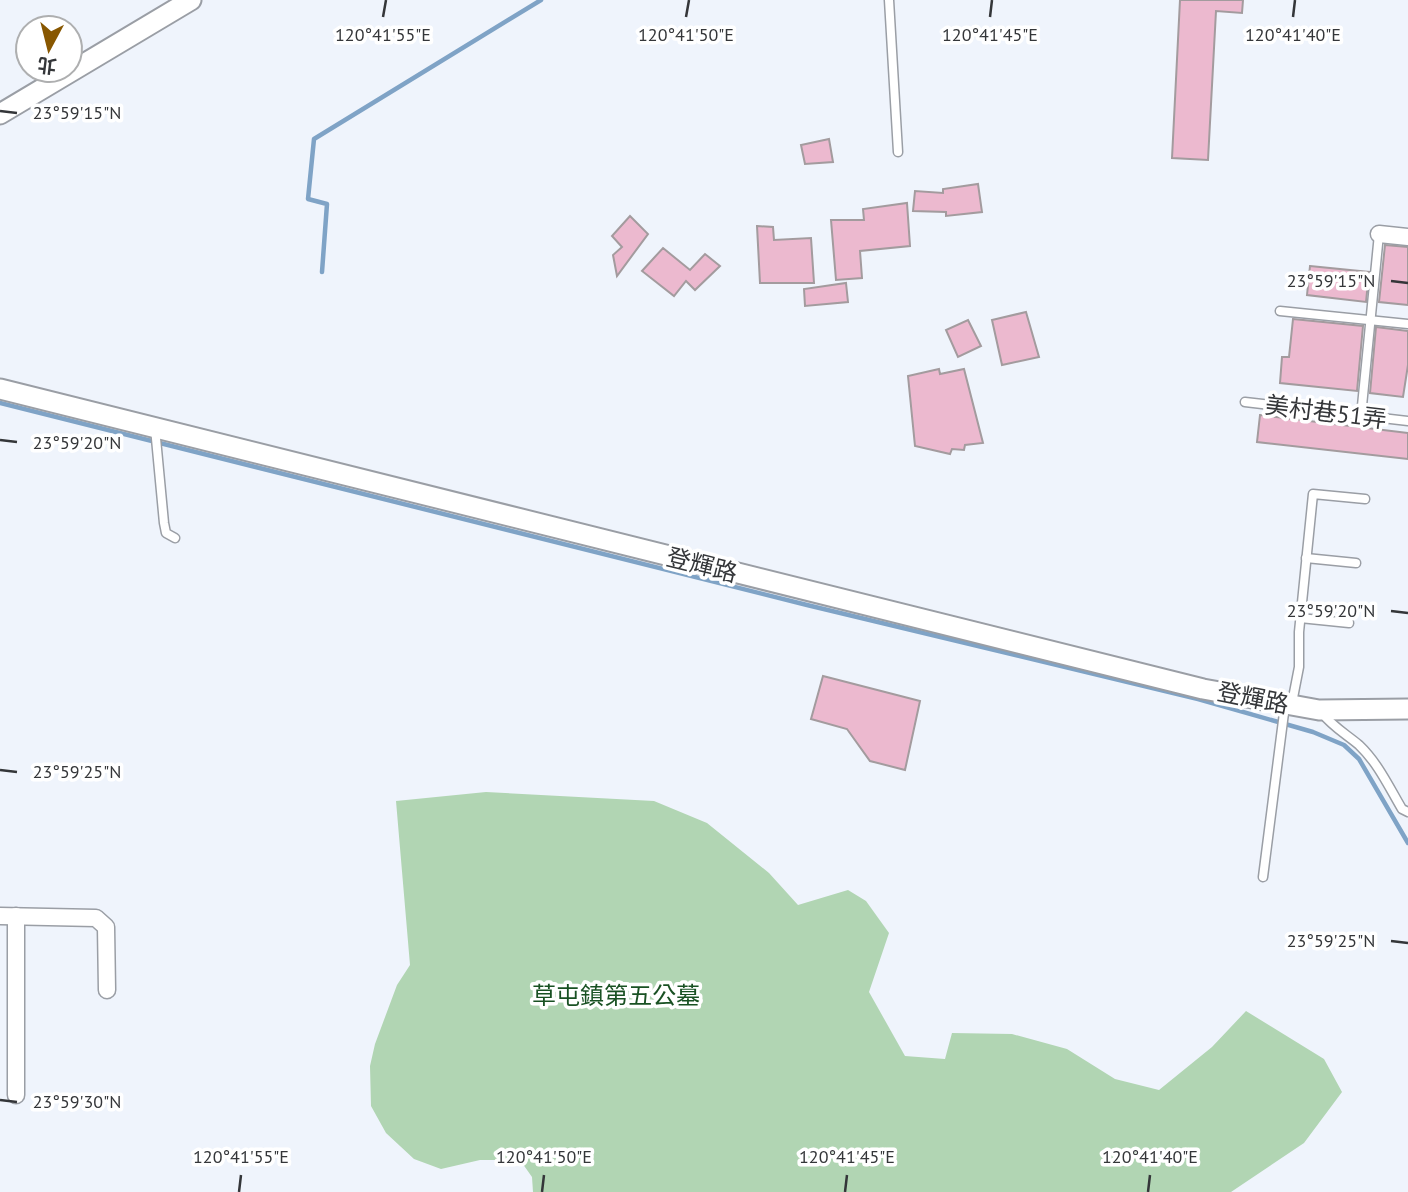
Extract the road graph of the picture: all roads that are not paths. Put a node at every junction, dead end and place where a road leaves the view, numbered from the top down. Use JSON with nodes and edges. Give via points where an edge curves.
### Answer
{"nodes":[{"id":1,"x":191,"y":0,"type":"edge"},
{"id":2,"x":889,"y":0,"type":"edge"},
{"id":3,"x":0,"y":114,"type":"edge"},
{"id":4,"x":898,"y":152,"type":"dead end"},
{"id":5,"x":1379,"y":234,"type":"joint"},
{"id":6,"x":1408,"y":237,"type":"edge"},
{"id":7,"x":1280,"y":311,"type":"dead end"},
{"id":8,"x":1371,"y":320,"type":"junction"},
{"id":9,"x":1408,"y":324,"type":"edge"},
{"id":10,"x":0,"y":389,"type":"edge"},
{"id":11,"x":1245,"y":402,"type":"dead end"},
{"id":12,"x":1361,"y":416,"type":"junction"},
{"id":13,"x":1408,"y":422,"type":"edge"},
{"id":14,"x":155,"y":428,"type":"junction"},
{"id":15,"x":1365,"y":499,"type":"dead end"},
{"id":16,"x":175,"y":538,"type":"dead end"},
{"id":17,"x":1306,"y":558,"type":"junction"},
{"id":18,"x":1356,"y":563,"type":"dead end"},
{"id":19,"x":1300,"y":618,"type":"junction"},
{"id":20,"x":1349,"y":623,"type":"dead end"},
{"id":21,"x":1289,"y":705,"type":"junction"},
{"id":22,"x":1408,"y":709,"type":"edge"},
{"id":23,"x":1319,"y":710,"type":"junction"},
{"id":24,"x":1408,"y":812,"type":"edge"},
{"id":25,"x":1263,"y":877,"type":"dead end"},
{"id":26,"x":8,"y":916,"type":"edge"},
{"id":27,"x":107,"y":990,"type":"dead end"},
{"id":28,"x":16,"y":1095,"type":"dead end"}],
"edges":[{"from":1,"to":3,"type":"street"},
{"from":2,"to":4,"type":"lane"},
{"from":5,"to":6,"type":"street"},
{"from":5,"to":8,"type":"lane"},
{"from":7,"to":8,"type":"lane"},
{"from":8,"to":9,"type":"lane"},
{"from":8,"to":12,"type":"lane"},
{"from":10,"to":14,"type":"street","name":"登輝路"},
{"from":11,"to":12,"type":"lane","name":"美村巷51弄"},
{"from":12,"to":13,"type":"lane","name":"美村巷51弄"},
{"from":14,"to":16,"type":"lane","via":[[164,523],[166,533]]},
{"from":14,"to":21,"type":"street","name":"登輝路","via":[[1203,689]]},
{"from":15,"to":17,"type":"lane","via":[[1313,494]]},
{"from":17,"to":18,"type":"lane"},
{"from":17,"to":19,"type":"lane"},
{"from":19,"to":20,"type":"lane"},
{"from":19,"to":21,"type":"lane","via":[[1300,667]]},
{"from":21,"to":23,"type":"street","name":"登輝路"},
{"from":21,"to":25,"type":"lane"},
{"from":22,"to":23,"type":"street","name":"登輝路"},
{"from":23,"to":24,"type":"lane","via":[[1336,730],[1359,745]]},
{"from":26,"to":27,"type":"street","via":[[96,918],[106,927]]},
{"from":26,"to":28,"type":"street"}]}
